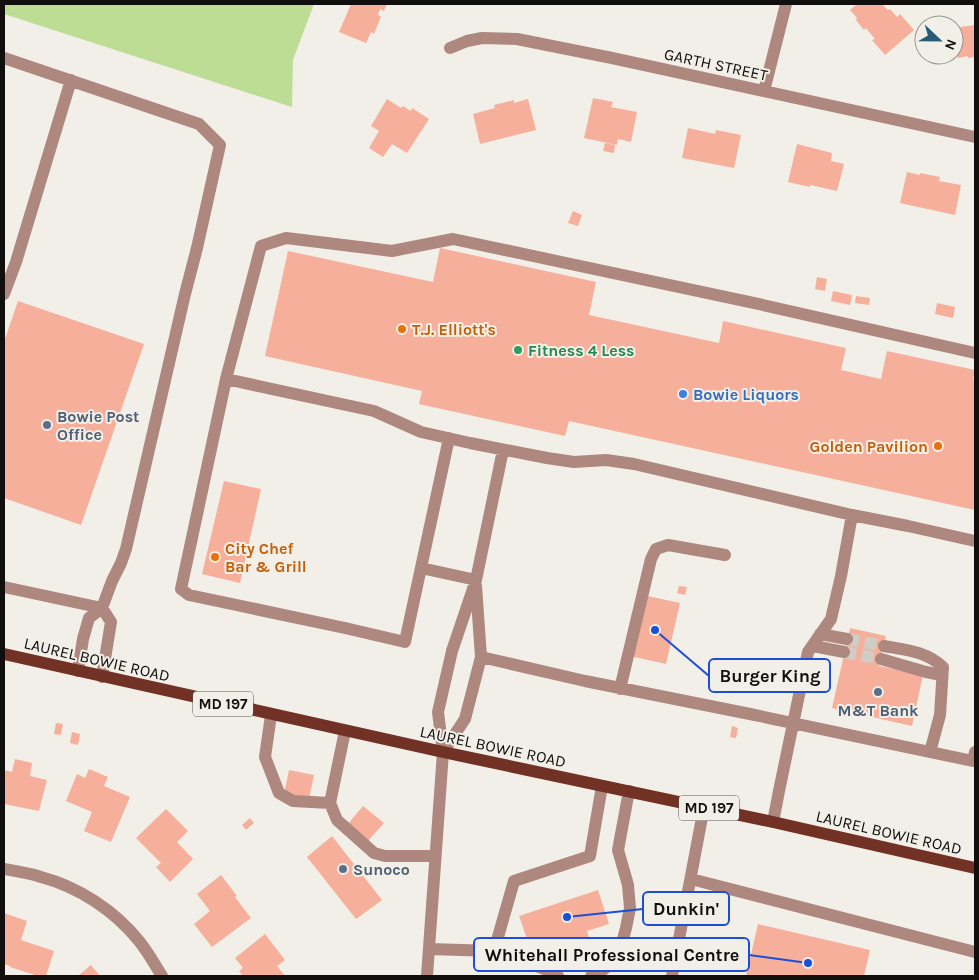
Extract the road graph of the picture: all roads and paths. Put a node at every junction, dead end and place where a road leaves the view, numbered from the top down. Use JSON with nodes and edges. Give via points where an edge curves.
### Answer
{"nodes":[{"id":1,"x":786,"y":4,"type":"edge"},
{"id":2,"x":450,"y":48,"type":"dead end"},
{"id":3,"x":4,"y":58,"type":"edge"},
{"id":4,"x":71,"y":80,"type":"junction"},
{"id":5,"x":764,"y":91,"type":"junction"},
{"id":6,"x":975,"y":137,"type":"edge"},
{"id":7,"x":10,"y":261,"type":"edge"},
{"id":8,"x":4,"y":294,"type":"edge"},
{"id":9,"x":975,"y":353,"type":"edge"},
{"id":10,"x":226,"y":379,"type":"junction"},
{"id":11,"x":449,"y":438,"type":"junction"},
{"id":12,"x":504,"y":450,"type":"junction"},
{"id":13,"x":852,"y":515,"type":"junction"},
{"id":14,"x":975,"y":542,"type":"edge"},
{"id":15,"x":725,"y":555,"type":"dead end"},
{"id":16,"x":421,"y":568,"type":"junction"},
{"id":17,"x":476,"y":580,"type":"junction"},
{"id":18,"x":4,"y":587,"type":"edge"},
{"id":19,"x":102,"y":608,"type":"junction"},
{"id":20,"x":817,"y":639,"type":"junction"},
{"id":21,"x":846,"y":645,"type":"tunnel mouth"},
{"id":22,"x":882,"y":652,"type":"tunnel mouth"},
{"id":23,"x":4,"y":654,"type":"edge"},
{"id":24,"x":481,"y":657,"type":"junction"},
{"id":25,"x":78,"y":671,"type":"junction"},
{"id":26,"x":102,"y":677,"type":"junction"},
{"id":27,"x":620,"y":689,"type":"junction"},
{"id":28,"x":271,"y":714,"type":"junction"},
{"id":29,"x":793,"y":723,"type":"junction"},
{"id":30,"x":346,"y":731,"type":"junction"},
{"id":31,"x":443,"y":752,"type":"junction"},
{"id":32,"x":930,"y":752,"type":"junction"},
{"id":33,"x":975,"y":752,"type":"edge"},
{"id":34,"x":602,"y":786,"type":"junction"},
{"id":35,"x":629,"y":791,"type":"junction"},
{"id":36,"x":330,"y":803,"type":"junction"},
{"id":37,"x":704,"y":807,"type":"junction"},
{"id":38,"x":773,"y":822,"type":"junction"},
{"id":39,"x":435,"y":856,"type":"junction"},
{"id":40,"x":4,"y":868,"type":"edge"},
{"id":41,"x":975,"y":868,"type":"edge"},
{"id":42,"x":691,"y":879,"type":"junction"},
{"id":43,"x":429,"y":949,"type":"junction"},
{"id":44,"x":494,"y":951,"type":"junction"},
{"id":45,"x":975,"y":952,"type":"edge"},
{"id":46,"x":162,"y":976,"type":"edge"},
{"id":47,"x":427,"y":976,"type":"edge"},
{"id":48,"x":558,"y":976,"type":"edge"},
{"id":49,"x":591,"y":976,"type":"edge"},
{"id":50,"x":672,"y":976,"type":"edge"}],
"edges":[{"from":1,"to":5,"type":"street"},
{"from":2,"to":5,"type":"street","name":"GARTH STREET","via":[[482,38],[517,39]]},
{"from":3,"to":4,"type":"street"},
{"from":4,"to":7,"type":"street"},
{"from":4,"to":19,"type":"street","via":[[200,124],[220,145],[126,549]]},
{"from":5,"to":6,"type":"street","name":"GARTH STREET"},
{"from":7,"to":8,"type":"street"},
{"from":9,"to":10,"type":"street","via":[[453,239],[392,251],[286,238],[261,246]]},
{"from":10,"to":11,"type":"street","via":[[374,411],[421,432]]},
{"from":10,"to":16,"type":"street","via":[[182,589],[189,595],[405,642]]},
{"from":11,"to":12,"type":"street"},
{"from":11,"to":16,"type":"street"},
{"from":12,"to":13,"type":"street","via":[[574,462],[606,460],[634,464]]},
{"from":12,"to":17,"type":"street"},
{"from":13,"to":14,"type":"street"},
{"from":13,"to":20,"type":"street","via":[[831,619]]},
{"from":15,"to":27,"type":"street","via":[[668,545],[656,548]]},
{"from":16,"to":17,"type":"street"},
{"from":17,"to":24,"type":"street"},
{"from":17,"to":31,"type":"street","via":[[452,651],[438,712]]},
{"from":18,"to":19,"type":"street"},
{"from":19,"to":25,"type":"street","via":[[89,618]]},
{"from":19,"to":26,"type":"street","via":[[111,622]]},
{"from":20,"to":21,"type":"street"},
{"from":20,"to":29,"type":"street","via":[[808,652]]},
{"from":22,"to":32,"type":"street","via":[[926,672],[943,671],[940,714]]},
{"from":23,"to":25,"type":"main road","name":"LAUREL BOWIE ROAD","number":"MD 197"},
{"from":24,"to":27,"type":"street"},
{"from":24,"to":31,"type":"street","via":[[465,719]]},
{"from":25,"to":26,"type":"main road","name":"LAUREL BOWIE ROAD","number":"MD 197"},
{"from":26,"to":28,"type":"main road","name":"LAUREL BOWIE ROAD","number":"MD 197"},
{"from":27,"to":29,"type":"street"},
{"from":28,"to":30,"type":"main road","name":"LAUREL BOWIE ROAD","number":"MD 197"},
{"from":28,"to":36,"type":"street","via":[[265,757],[279,793],[293,801]]},
{"from":29,"to":32,"type":"street"},
{"from":29,"to":38,"type":"street"},
{"from":30,"to":31,"type":"main road","name":"LAUREL BOWIE ROAD","number":"MD 197"},
{"from":30,"to":36,"type":"street"},
{"from":31,"to":34,"type":"main road","name":"LAUREL BOWIE ROAD","number":"MD 197"},
{"from":31,"to":39,"type":"street"},
{"from":32,"to":33,"type":"street","via":[[973,761]]},
{"from":34,"to":35,"type":"main road","name":"LAUREL BOWIE ROAD","number":"MD 197"},
{"from":34,"to":44,"type":"street","via":[[590,856],[514,881]]},
{"from":35,"to":37,"type":"main road","name":"LAUREL BOWIE ROAD","number":"MD 197"},
{"from":35,"to":49,"type":"street","via":[[618,850],[628,885],[630,908],[626,928],[622,943],[609,965]]},
{"from":36,"to":39,"type":"street","via":[[337,820],[374,853]]},
{"from":37,"to":38,"type":"main road","name":"LAUREL BOWIE ROAD","number":"MD 197"},
{"from":37,"to":42,"type":"street"},
{"from":38,"to":41,"type":"main road","name":"LAUREL BOWIE ROAD","number":"MD 197"},
{"from":39,"to":43,"type":"street"},
{"from":40,"to":46,"type":"street","via":[[41,877],[93,900],[140,942]]},
{"from":42,"to":45,"type":"street"},
{"from":42,"to":50,"type":"street"},
{"from":43,"to":44,"type":"street"},
{"from":43,"to":47,"type":"street"},
{"from":44,"to":48,"type":"street"}]}
